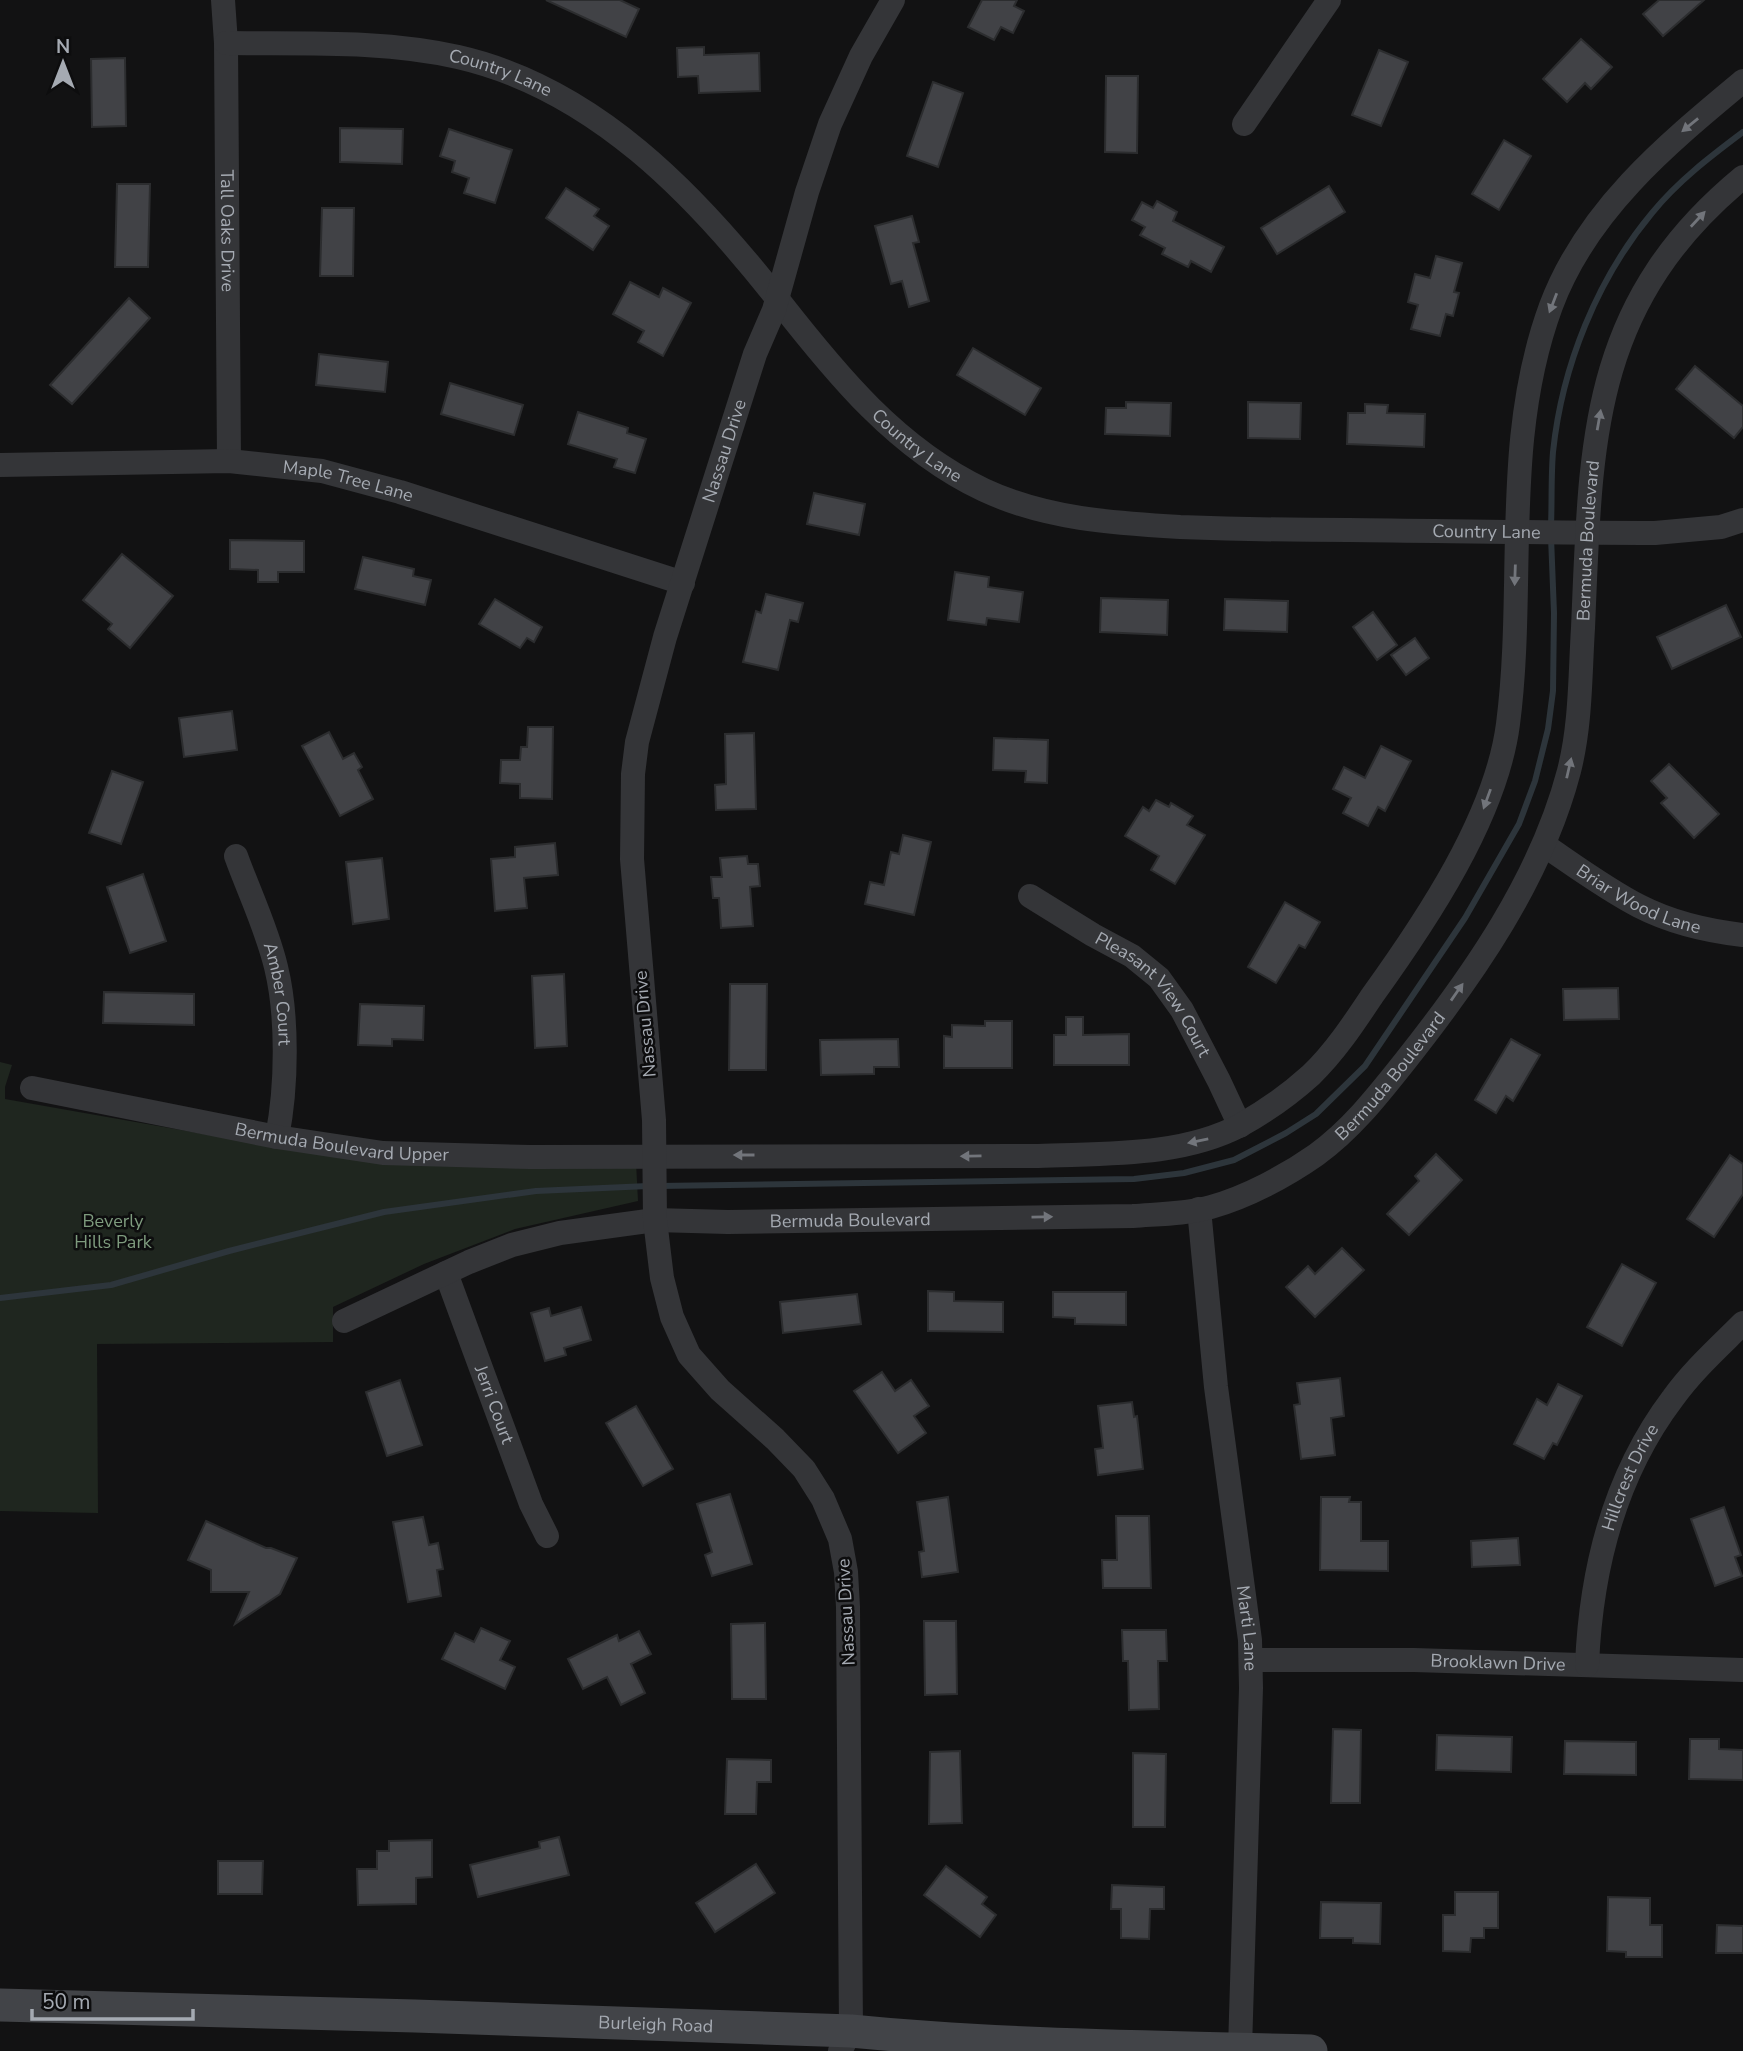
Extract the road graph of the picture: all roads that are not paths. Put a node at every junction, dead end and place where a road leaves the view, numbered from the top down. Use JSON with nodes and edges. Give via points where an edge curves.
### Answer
{"nodes":[{"id":1,"x":223,"y":0,"type":"edge"},
{"id":2,"x":893,"y":0,"type":"edge"},
{"id":3,"x":1329,"y":0,"type":"edge"},
{"id":4,"x":226,"y":43,"type":"junction"},
{"id":5,"x":1743,"y":81,"type":"edge"},
{"id":6,"x":1244,"y":124,"type":"dead end"},
{"id":7,"x":1743,"y":177,"type":"edge"},
{"id":8,"x":777,"y":299,"type":"junction"},
{"id":9,"x":229,"y":461,"type":"junction"},
{"id":10,"x":0,"y":465,"type":"edge"},
{"id":11,"x":1743,"y":520,"type":"edge"},
{"id":12,"x":1528,"y":531,"type":"junction"},
{"id":13,"x":1576,"y":533,"type":"junction"},
{"id":14,"x":683,"y":583,"type":"junction"},
{"id":15,"x":1544,"y":845,"type":"junction"},
{"id":16,"x":236,"y":856,"type":"dead end"},
{"id":17,"x":1030,"y":895,"type":"dead end"},
{"id":18,"x":1743,"y":935,"type":"edge"},
{"id":19,"x":32,"y":1088,"type":"dead end"},
{"id":20,"x":1240,"y":1126,"type":"junction"},
{"id":21,"x":277,"y":1137,"type":"junction"},
{"id":22,"x":654,"y":1163,"type":"junction"},
{"id":23,"x":655,"y":1208,"type":"junction"},
{"id":24,"x":1199,"y":1209,"type":"junction"},
{"id":25,"x":446,"y":1273,"type":"junction"},
{"id":26,"x":344,"y":1321,"type":"dead end"},
{"id":27,"x":1743,"y":1323,"type":"edge"},
{"id":28,"x":547,"y":1536,"type":"dead end"},
{"id":29,"x":1251,"y":1660,"type":"junction"},
{"id":30,"x":1587,"y":1665,"type":"junction"},
{"id":31,"x":1743,"y":1670,"type":"edge"},
{"id":32,"x":0,"y":2005,"type":"edge"},
{"id":33,"x":851,"y":2044,"type":"edge"},
{"id":34,"x":1240,"y":2049,"type":"edge"},
{"id":35,"x":1311,"y":2051,"type":"edge"}],
"edges":[{"from":1,"to":4,"type":"street","name":"Tall Oaks Drive"},
{"from":2,"to":8,"type":"street","name":"Nassau Drive","via":[[830,124]]},
{"from":3,"to":6,"type":"street"},
{"from":4,"to":8,"type":"street","name":"Country Lane","via":[[358,45],[454,56],[559,94],[656,165]]},
{"from":4,"to":9,"type":"street","name":"Tall Oaks Drive"},
{"from":5,"to":12,"type":"street","one_way":true,"via":[[1636,174],[1567,269],[1537,347],[1527,396],[1521,447]]},
{"from":13,"to":7,"type":"street","name":"Bermuda Boulevard","one_way":true,"via":[[1588,493],[1599,415],[1631,316],[1665,258]]},
{"from":8,"to":12,"type":"street","name":"Country Lane","via":[[852,389],[916,448],[978,487],[1029,507],[1101,521],[1192,527]]},
{"from":8,"to":14,"type":"street","name":"Nassau Drive","via":[[755,354]]},
{"from":9,"to":10,"type":"street","name":"Maple Tree Lane"},
{"from":9,"to":14,"type":"street","name":"Maple Tree Lane","via":[[322,471]]},
{"from":11,"to":13,"type":"street","name":"Country Lane","via":[[1682,531]]},
{"from":12,"to":13,"type":"street","name":"Country Lane"},
{"from":12,"to":20,"type":"street","one_way":true,"via":[[1508,726],[1480,817],[1448,879],[1347,1033],[1313,1073]]},
{"from":15,"to":13,"type":"street","name":"Bermuda Boulevard","one_way":true,"via":[[1569,770],[1578,715]]},
{"from":14,"to":22,"type":"street","name":"Nassau Drive","via":[[646,706],[633,774],[632,859]]},
{"from":15,"to":18,"type":"street","name":"Briar Wood Lane","via":[[1642,908],[1669,919]]},
{"from":24,"to":15,"type":"street","name":"Bermuda Boulevard","one_way":true,"via":[[1272,1181],[1316,1155],[1356,1120],[1472,970]]},
{"from":16,"to":21,"type":"street","name":"Amber Court","via":[[276,968],[283,1024],[284,1102]]},
{"from":17,"to":20,"type":"street","name":"Pleasant View Court","via":[[1132,956],[1159,978],[1182,1010]]},
{"from":19,"to":21,"type":"street","name":"Bermuda Boulevard Upper"},
{"from":20,"to":22,"type":"street","one_way":true,"via":[[1208,1139],[1105,1153],[835,1155]]},
{"from":21,"to":22,"type":"street","name":"Bermuda Boulevard Upper","via":[[383,1153]]},
{"from":22,"to":23,"type":"street","name":"Nassau Drive"},
{"from":23,"to":24,"type":"street","name":"Bermuda Boulevard","one_way":true,"via":[[728,1222],[1133,1216]]},
{"from":23,"to":25,"type":"street","name":"Bermuda Boulevard","via":[[512,1245]]},
{"from":23,"to":33,"type":"street","name":"Nassau Drive","via":[[662,1278],[690,1354],[720,1390],[804,1469],[824,1499],[840,1539],[848,1607]]},
{"from":24,"to":29,"type":"street","name":"Marti Lane","via":[[1217,1400]]},
{"from":25,"to":26,"type":"street","name":"Bermuda Boulevard"},
{"from":25,"to":28,"type":"street","name":"Jerri Court"},
{"from":27,"to":30,"type":"street","name":"Hillcrest Drive","via":[[1674,1396],[1630,1465],[1603,1547]]},
{"from":29,"to":30,"type":"street","name":"Brooklawn Drive"},
{"from":29,"to":34,"type":"street","name":"Marti Lane"},
{"from":30,"to":31,"type":"street","name":"Brooklawn Drive"},
{"from":32,"to":33,"type":"street","name":"Burleigh Road","via":[[415,2016]]},
{"from":33,"to":34,"type":"street","name":"Burleigh Road","via":[[906,2037]]},
{"from":34,"to":35,"type":"street","name":"Burleigh Road"}]}
